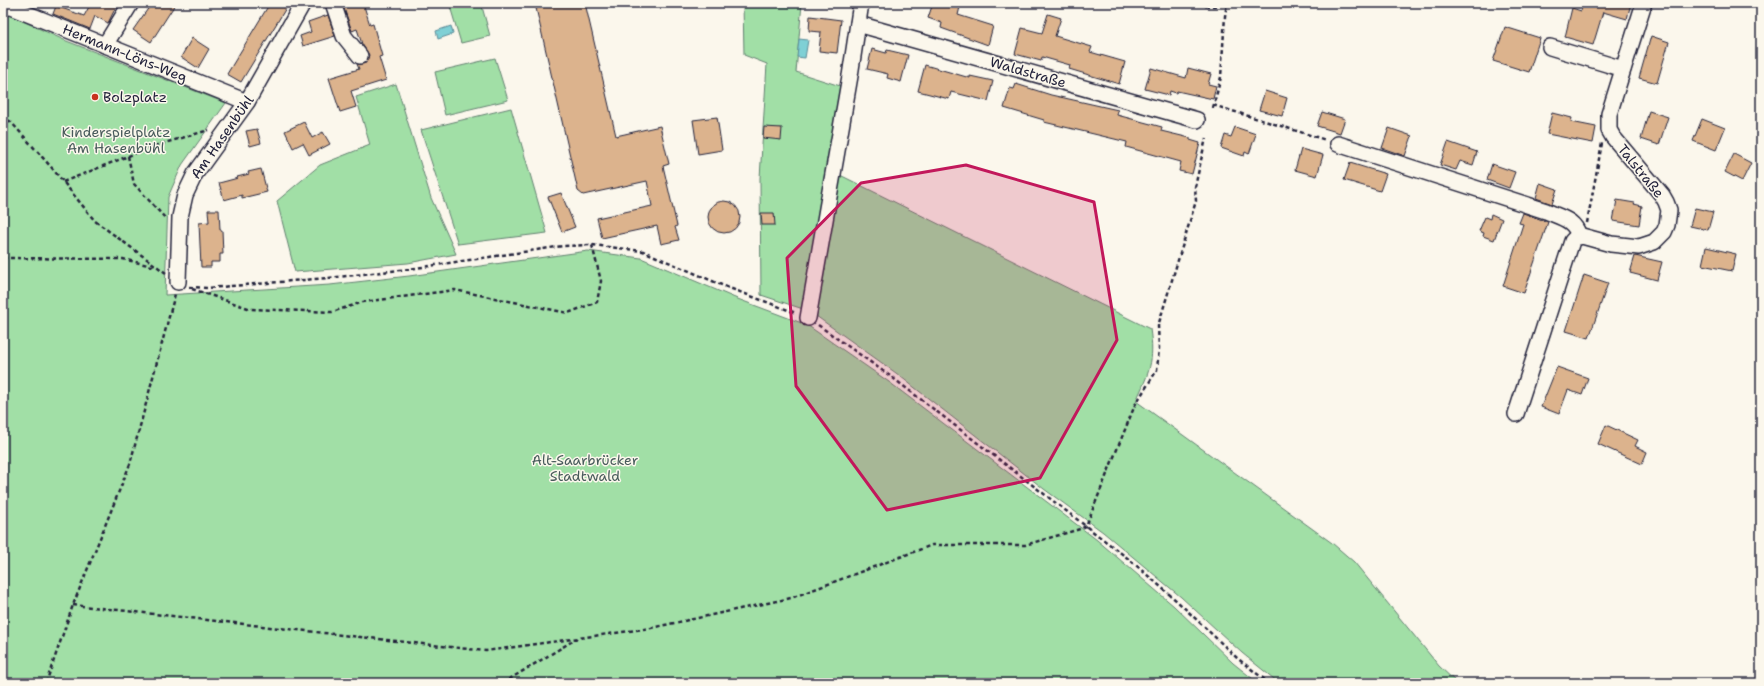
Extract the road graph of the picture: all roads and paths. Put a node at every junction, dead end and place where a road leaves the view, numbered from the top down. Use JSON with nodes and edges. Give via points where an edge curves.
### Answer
{"nodes":[{"id":1,"x":131,"y":3,"type":"edge"},
{"id":2,"x":303,"y":3,"type":"edge"},
{"id":3,"x":333,"y":3,"type":"edge"},
{"id":4,"x":861,"y":3,"type":"edge"},
{"id":5,"x":1220,"y":3,"type":"edge"},
{"id":6,"x":1227,"y":3,"type":"edge"},
{"id":7,"x":1644,"y":3,"type":"edge"},
{"id":8,"x":3,"y":4,"type":"edge"},
{"id":9,"x":1205,"y":6,"type":"dead end"},
{"id":10,"x":858,"y":24,"type":"junction"},
{"id":11,"x":104,"y":45,"type":"junction"},
{"id":12,"x":1550,"y":47,"type":"dead end"},
{"id":13,"x":360,"y":56,"type":"dead end"},
{"id":14,"x":1623,"y":69,"type":"junction"},
{"id":15,"x":247,"y":102,"type":"junction"},
{"id":16,"x":3,"y":116,"type":"edge"},
{"id":17,"x":1197,"y":120,"type":"dead end"},
{"id":18,"x":231,"y":124,"type":"junction"},
{"id":19,"x":1609,"y":130,"type":"junction"},
{"id":20,"x":1206,"y":138,"type":"dead end"},
{"id":21,"x":1338,"y":144,"type":"joint"},
{"id":22,"x":128,"y":156,"type":"junction"},
{"id":23,"x":63,"y":182,"type":"junction"},
{"id":24,"x":1588,"y":222,"type":"dead end"},
{"id":25,"x":180,"y":234,"type":"junction"},
{"id":26,"x":1579,"y":236,"type":"junction"},
{"id":27,"x":592,"y":245,"type":"junction"},
{"id":28,"x":3,"y":258,"type":"edge"},
{"id":29,"x":158,"y":268,"type":"junction"},
{"id":30,"x":184,"y":285,"type":"junction"},
{"id":31,"x":808,"y":318,"type":"junction"},
{"id":32,"x":1516,"y":414,"type":"dead end"},
{"id":33,"x":1086,"y":526,"type":"junction"},
{"id":34,"x":73,"y":605,"type":"junction"},
{"id":35,"x":579,"y":638,"type":"junction"},
{"id":36,"x":46,"y":683,"type":"edge"},
{"id":37,"x":503,"y":683,"type":"edge"},
{"id":38,"x":1269,"y":683,"type":"edge"}],
"edges":[{"from":1,"to":11,"type":"street"},
{"from":2,"to":15,"type":"street","name":"Am Hasenbühl"},
{"from":3,"to":13,"type":"street","via":[[344,36]]},
{"from":4,"to":10,"type":"street"},
{"from":5,"to":9,"type":"path"},
{"from":6,"to":21,"type":"path","via":[[1220,77],[1213,107]]},
{"from":7,"to":14,"type":"street","name":"Talstraße"},
{"from":8,"to":11,"type":"street","name":"Hermann-Löns-Weg"},
{"from":10,"to":17,"type":"street","name":"Waldstraße"},
{"from":10,"to":31,"type":"street"},
{"from":11,"to":15,"type":"street","name":"Hermann-Löns-Weg"},
{"from":12,"to":14,"type":"street"},
{"from":14,"to":19,"type":"street","name":"Talstraße","via":[[1608,114]]},
{"from":15,"to":18,"type":"street","name":"Am Hasenbühl"},
{"from":16,"to":23,"type":"path"},
{"from":18,"to":22,"type":"path"},
{"from":18,"to":25,"type":"street","name":"Am Hasenbühl","via":[[189,184],[181,209]]},
{"from":19,"to":24,"type":"path","via":[[1603,138],[1599,155]]},
{"from":19,"to":26,"type":"street","name":"Talstraße","via":[[1662,195],[1669,210],[1668,226],[1654,242],[1639,248]]},
{"from":20,"to":33,"type":"path","via":[[1195,187],[1196,201],[1158,326],[1157,370],[1135,405]]},
{"from":21,"to":26,"type":"street","via":[[1546,212],[1572,223]]},
{"from":22,"to":23,"type":"path"},
{"from":22,"to":25,"type":"path","via":[[134,184]]},
{"from":23,"to":29,"type":"path","via":[[95,221]]},
{"from":25,"to":30,"type":"street","name":"Am Hasenbühl"},
{"from":26,"to":32,"type":"street","via":[[1570,246]]},
{"from":27,"to":30,"type":"path","via":[[556,247],[328,278],[208,288]]},
{"from":27,"to":30,"type":"path","via":[[600,281],[597,302],[568,313],[455,290],[363,302],[332,312],[251,308]]},
{"from":27,"to":31,"type":"path","via":[[643,251]]},
{"from":28,"to":29,"type":"path","via":[[123,259]]},
{"from":29,"to":30,"type":"path"},
{"from":30,"to":34,"type":"path","via":[[130,464]]},
{"from":31,"to":33,"type":"path","via":[[893,378]]},
{"from":33,"to":35,"type":"path","via":[[1025,545],[932,545],[791,598],[651,628]]},
{"from":33,"to":38,"type":"path","via":[[1130,560],[1237,658]]},
{"from":34,"to":35,"type":"path","via":[[486,651]]},
{"from":34,"to":36,"type":"path"},
{"from":35,"to":37,"type":"path"}]}
